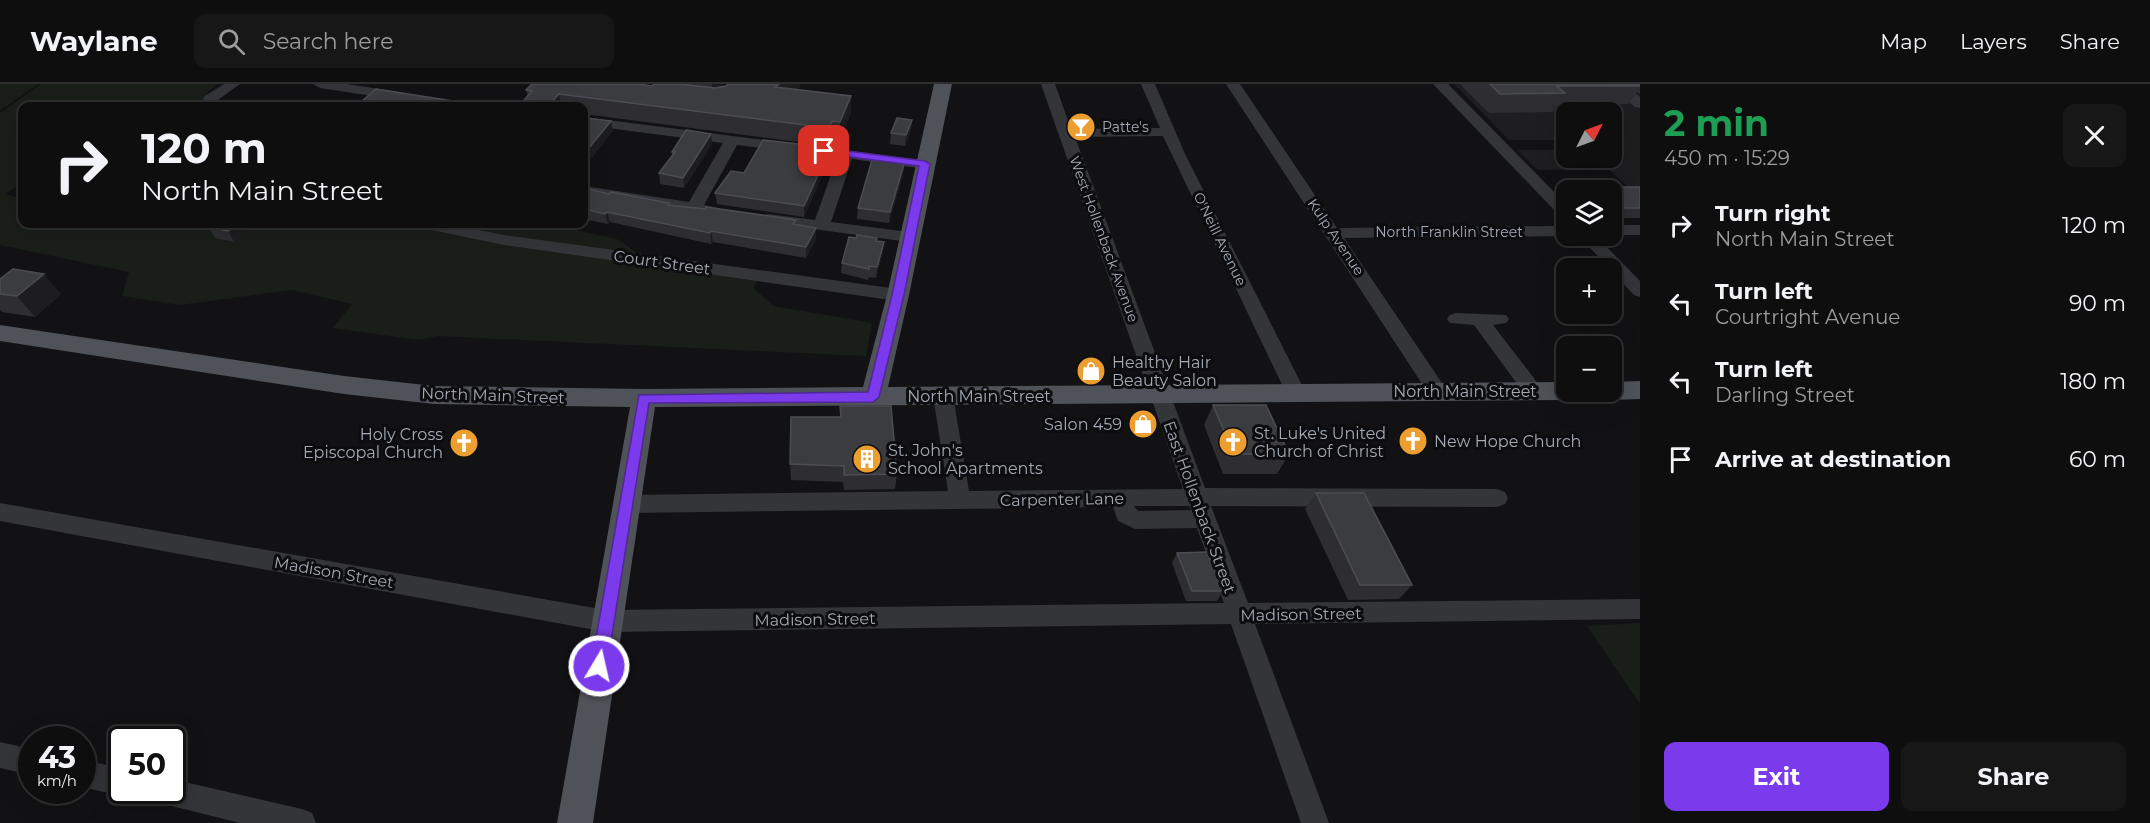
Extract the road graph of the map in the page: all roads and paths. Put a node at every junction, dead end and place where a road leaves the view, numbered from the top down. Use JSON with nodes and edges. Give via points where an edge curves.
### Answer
{"nodes":[{"id":1,"x":233,"y":84,"type":"edge"},
{"id":2,"x":320,"y":84,"type":"edge"},
{"id":3,"x":943,"y":84,"type":"edge"},
{"id":4,"x":1048,"y":84,"type":"edge"},
{"id":5,"x":1148,"y":84,"type":"edge"},
{"id":6,"x":1233,"y":84,"type":"edge"},
{"id":7,"x":1440,"y":84,"type":"edge"},
{"id":8,"x":1615,"y":84,"type":"edge"},
{"id":9,"x":384,"y":94,"type":"junction"},
{"id":10,"x":210,"y":99,"type":"dead end"},
{"id":11,"x":418,"y":99,"type":"edge"},
{"id":12,"x":370,"y":102,"type":"edge"},
{"id":13,"x":1640,"y":104,"type":"edge"},
{"id":14,"x":588,"y":122,"type":"edge"},
{"id":15,"x":1168,"y":132,"type":"junction"},
{"id":16,"x":1066,"y":133,"type":"junction"},
{"id":17,"x":732,"y":140,"type":"junction"},
{"id":18,"x":846,"y":154,"type":"junction"},
{"id":19,"x":925,"y":164,"type":"junction"},
{"id":20,"x":588,"y":192,"type":"edge"},
{"id":21,"x":1556,"y":203,"type":"edge"},
{"id":22,"x":694,"y":208,"type":"junction"},
{"id":23,"x":728,"y":213,"type":"edge"},
{"id":24,"x":751,"y":217,"type":"edge"},
{"id":25,"x":820,"y":227,"type":"junction"},
{"id":26,"x":446,"y":228,"type":"edge"},
{"id":27,"x":1622,"y":230,"type":"edge"},
{"id":28,"x":1640,"y":230,"type":"edge"},
{"id":29,"x":1556,"y":231,"type":"edge"},
{"id":30,"x":1333,"y":232,"type":"junction"},
{"id":31,"x":909,"y":237,"type":"junction"},
{"id":32,"x":1597,"y":246,"type":"edge"},
{"id":33,"x":1640,"y":291,"type":"edge"},
{"id":34,"x":898,"y":295,"type":"junction"},
{"id":35,"x":1456,"y":319,"type":"dead end"},
{"id":36,"x":1479,"y":319,"type":"junction"},
{"id":37,"x":1500,"y":319,"type":"dead end"},
{"id":38,"x":0,"y":333,"type":"edge"},
{"id":39,"x":1640,"y":390,"type":"edge"},
{"id":40,"x":1437,"y":391,"type":"junction"},
{"id":41,"x":1533,"y":391,"type":"junction"},
{"id":42,"x":1556,"y":391,"type":"edge"},
{"id":43,"x":1622,"y":391,"type":"edge"},
{"id":44,"x":1296,"y":393,"type":"junction"},
{"id":45,"x":1160,"y":394,"type":"junction"},
{"id":46,"x":944,"y":396,"type":"junction"},
{"id":47,"x":873,"y":397,"type":"junction"},
{"id":48,"x":644,"y":399,"type":"junction"},
{"id":49,"x":1497,"y":498,"type":"dead end"},
{"id":50,"x":960,"y":500,"type":"junction"},
{"id":51,"x":627,"y":504,"type":"junction"},
{"id":52,"x":1200,"y":508,"type":"junction"},
{"id":53,"x":0,"y":512,"type":"edge"},
{"id":54,"x":1640,"y":609,"type":"edge"},
{"id":55,"x":1239,"y":615,"type":"junction"},
{"id":56,"x":606,"y":621,"type":"junction"},
{"id":57,"x":0,"y":755,"type":"edge"},
{"id":58,"x":18,"y":759,"type":"edge"},
{"id":59,"x":186,"y":796,"type":"edge"},
{"id":60,"x":302,"y":823,"type":"edge"},
{"id":61,"x":574,"y":823,"type":"edge"},
{"id":62,"x":1315,"y":823,"type":"edge"}],
"edges":[{"from":1,"to":10,"type":"street"},
{"from":2,"to":9,"type":"street"},
{"from":3,"to":19,"type":"main road"},
{"from":4,"to":16,"type":"street","name":"West Hollenback Avenue"},
{"from":5,"to":15,"type":"street","name":"O'Neill Avenue"},
{"from":6,"to":30,"type":"street","name":"Kulp Avenue"},
{"from":7,"to":21,"type":"street"},
{"from":8,"to":13,"type":"street"},
{"from":9,"to":11,"type":"street"},
{"from":9,"to":12,"type":"street"},
{"from":14,"to":17,"type":"street"},
{"from":15,"to":16,"type":"street"},
{"from":15,"to":44,"type":"street","name":"O'Neill Avenue"},
{"from":16,"to":45,"type":"street","name":"West Hollenback Avenue"},
{"from":17,"to":18,"type":"street"},
{"from":17,"to":22,"type":"street"},
{"from":18,"to":19,"type":"street"},
{"from":18,"to":25,"type":"street"},
{"from":19,"to":31,"type":"main road"},
{"from":20,"to":22,"type":"street"},
{"from":22,"to":23,"type":"street"},
{"from":24,"to":25,"type":"street"},
{"from":25,"to":31,"type":"street"},
{"from":26,"to":34,"type":"street","name":"Court Street","via":[[504,240]]},
{"from":27,"to":28,"type":"street"},
{"from":29,"to":30,"type":"street","name":"North Franklin Street"},
{"from":30,"to":40,"type":"street","name":"Kulp Avenue"},
{"from":31,"to":34,"type":"main road"},
{"from":32,"to":33,"type":"street"},
{"from":34,"to":47,"type":"main road"},
{"from":35,"to":36,"type":"street"},
{"from":36,"to":37,"type":"street"},
{"from":36,"to":41,"type":"street"},
{"from":38,"to":48,"type":"main road","name":"North Main Street","via":[[344,386],[423,394]]},
{"from":39,"to":43,"type":"main road"},
{"from":40,"to":41,"type":"main road","name":"North Main Street"},
{"from":40,"to":44,"type":"main road","name":"North Main Street"},
{"from":41,"to":42,"type":"main road","name":"North Main Street"},
{"from":44,"to":45,"type":"main road","name":"North Main Street"},
{"from":45,"to":46,"type":"main road","name":"North Main Street"},
{"from":45,"to":52,"type":"street","name":"East Hollenback Street"},
{"from":46,"to":47,"type":"main road","name":"North Main Street"},
{"from":46,"to":50,"type":"street"},
{"from":47,"to":48,"type":"main road","name":"North Main Street"},
{"from":48,"to":51,"type":"main road"},
{"from":49,"to":52,"type":"street"},
{"from":50,"to":51,"type":"street","name":"Carpenter Lane"},
{"from":50,"to":52,"type":"street","name":"Carpenter Lane","via":[[1121,498],[1126,515],[1135,520]]},
{"from":51,"to":56,"type":"main road"},
{"from":52,"to":55,"type":"street","name":"East Hollenback Street"},
{"from":53,"to":56,"type":"street","name":"Madison Street"},
{"from":54,"to":55,"type":"street","name":"Madison Street"},
{"from":55,"to":56,"type":"street","name":"Madison Street"},
{"from":55,"to":62,"type":"street","name":"East Hollenback Street"},
{"from":56,"to":61,"type":"main road"},
{"from":57,"to":58,"type":"street"},
{"from":59,"to":60,"type":"street"}]}
